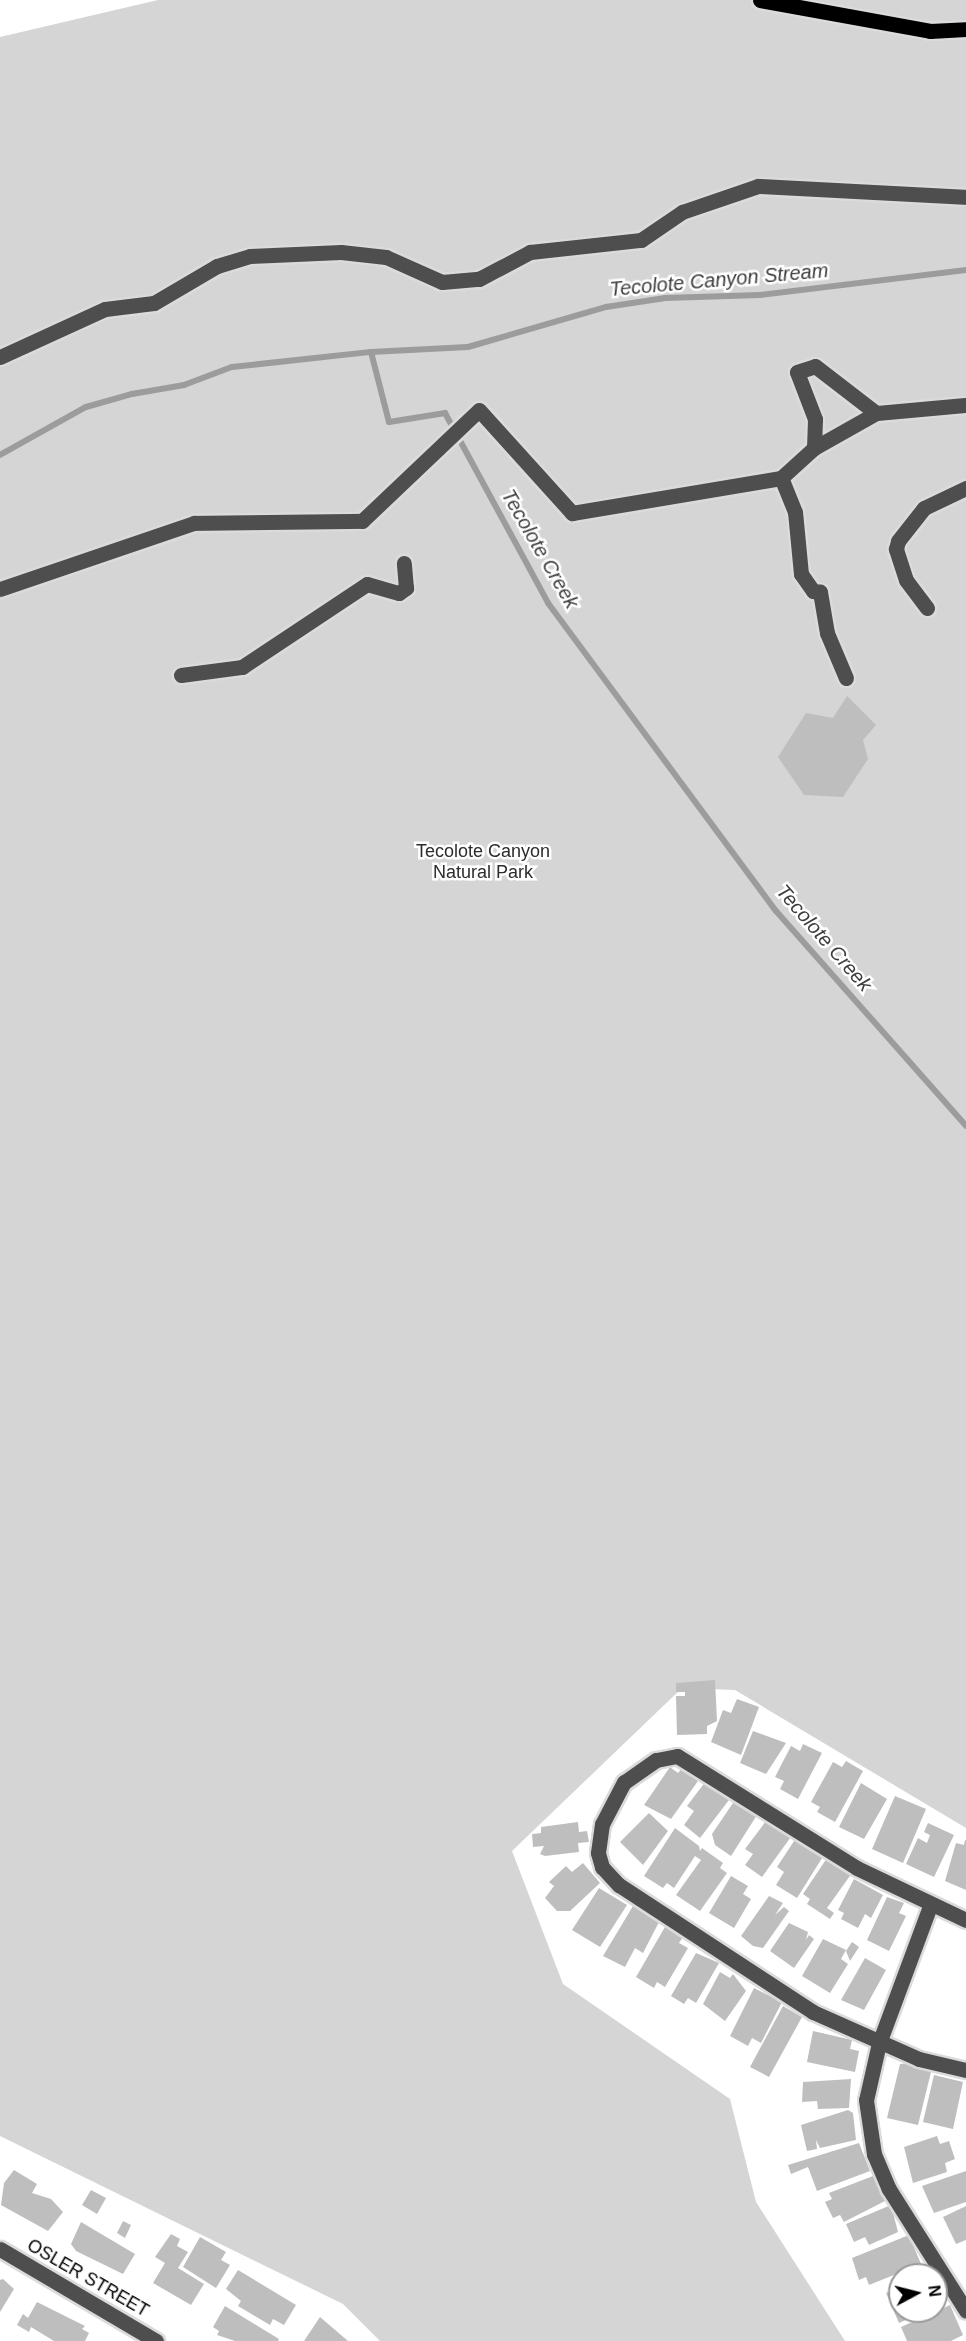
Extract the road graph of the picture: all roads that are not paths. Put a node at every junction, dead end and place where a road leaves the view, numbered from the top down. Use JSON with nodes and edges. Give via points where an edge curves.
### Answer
{"nodes":[{"id":1,"x":760,"y":0,"type":"edge"},
{"id":2,"x":966,"y":29,"type":"edge"},
{"id":3,"x":966,"y":197,"type":"edge"},
{"id":4,"x":0,"y":357,"type":"edge"},
{"id":5,"x":966,"y":405,"type":"edge"},
{"id":6,"x":876,"y":413,"type":"junction"},
{"id":7,"x":814,"y":448,"type":"junction"},
{"id":8,"x":781,"y":478,"type":"junction"},
{"id":9,"x":966,"y":488,"type":"edge"},
{"id":10,"x":404,"y":563,"type":"dead end"},
{"id":11,"x":0,"y":589,"type":"edge"},
{"id":12,"x":927,"y":608,"type":"dead end"},
{"id":13,"x":181,"y":675,"type":"dead end"},
{"id":14,"x":846,"y":678,"type":"dead end"},
{"id":15,"x":930,"y":1906,"type":"junction"},
{"id":16,"x":966,"y":1920,"type":"edge"},
{"id":17,"x":879,"y":2043,"type":"junction"},
{"id":18,"x":966,"y":2070,"type":"edge"},
{"id":19,"x":0,"y":2250,"type":"edge"},
{"id":20,"x":966,"y":2311,"type":"edge"},
{"id":21,"x":156,"y":2341,"type":"edge"}],
"edges":[{"from":1,"to":2,"type":"main road","via":[[930,31]]},
{"from":3,"to":4,"type":"street","via":[[758,186],[682,212],[642,240],[530,252],[472,279],[442,282],[386,257],[341,252],[250,256],[218,266],[154,303],[105,309]]},
{"from":5,"to":6,"type":"street"},
{"from":6,"to":7,"type":"street"},
{"from":6,"to":7,"type":"street","via":[[815,366],[801,368],[797,376],[815,419]]},
{"from":7,"to":8,"type":"street"},
{"from":8,"to":11,"type":"street","via":[[572,513],[479,410],[362,521],[194,523]]},
{"from":8,"to":14,"type":"street","via":[[795,512],[801,574],[813,591],[820,592],[827,633]]},
{"from":9,"to":12,"type":"street","via":[[924,508],[910,522],[896,549],[906,580]]},
{"from":10,"to":13,"type":"street","via":[[406,588],[399,593],[367,584],[242,667]]},
{"from":15,"to":16,"type":"street"},
{"from":15,"to":17,"type":"street"},
{"from":15,"to":17,"type":"street","via":[[857,1868],[677,1756],[656,1760],[624,1782],[602,1824],[598,1853],[602,1867],[619,1885],[813,2012]]},
{"from":17,"to":18,"type":"street"},
{"from":17,"to":20,"type":"street","via":[[866,2100],[874,2154],[889,2189]]},
{"from":19,"to":21,"type":"street","name":"OSLER STREET"}]}
